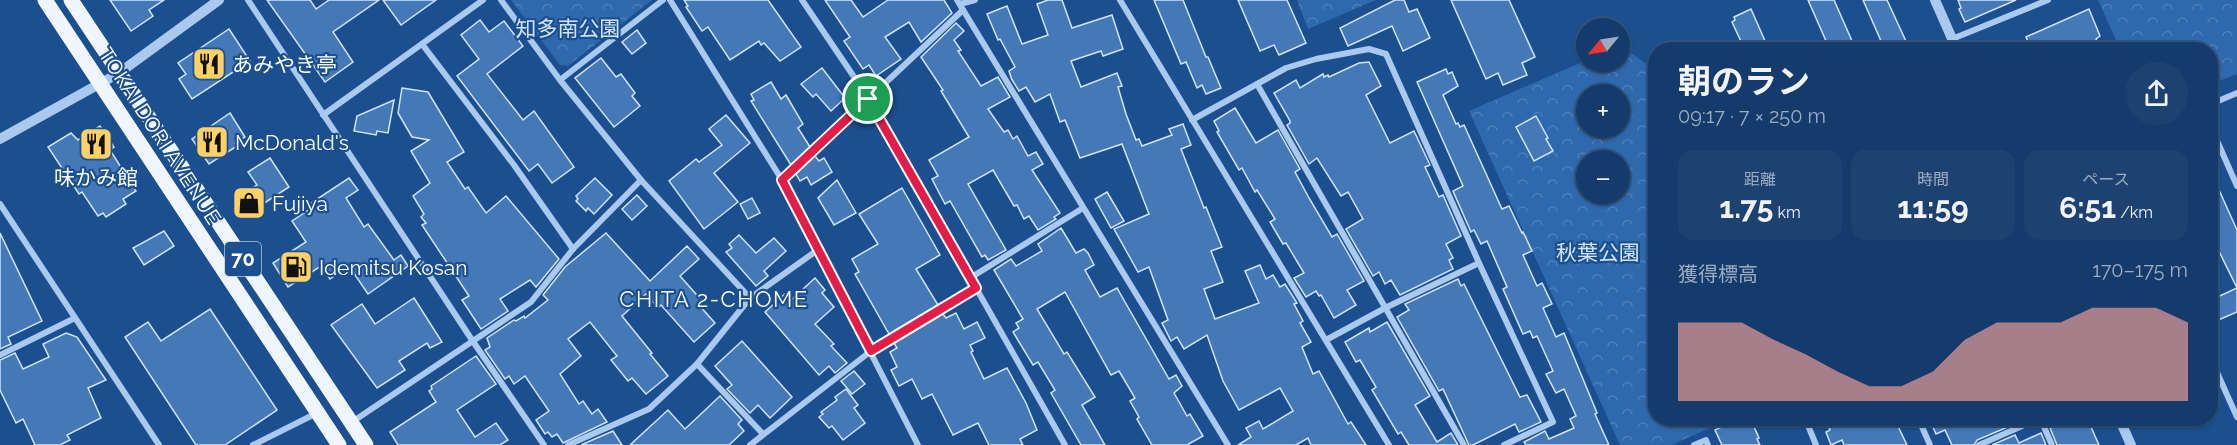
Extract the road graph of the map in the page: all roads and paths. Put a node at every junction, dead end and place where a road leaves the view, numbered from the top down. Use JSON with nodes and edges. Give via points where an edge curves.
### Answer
{"nodes":[{"id":1,"x":45,"y":0,"type":"edge"},
{"id":2,"x":71,"y":0,"type":"edge"},
{"id":3,"x":219,"y":0,"type":"edge"},
{"id":4,"x":248,"y":0,"type":"edge"},
{"id":5,"x":483,"y":0,"type":"edge"},
{"id":6,"x":501,"y":0,"type":"edge"},
{"id":7,"x":663,"y":0,"type":"edge"},
{"id":8,"x":670,"y":0,"type":"edge"},
{"id":9,"x":802,"y":0,"type":"edge"},
{"id":10,"x":975,"y":0,"type":"edge"},
{"id":11,"x":1120,"y":0,"type":"edge"},
{"id":12,"x":1935,"y":0,"type":"edge"},
{"id":13,"x":2048,"y":0,"type":"edge"},
{"id":14,"x":960,"y":5,"type":"edge"},
{"id":15,"x":1952,"y":39,"type":"junction"},
{"id":16,"x":1953,"y":42,"type":"edge"},
{"id":17,"x":422,"y":44,"type":"junction"},
{"id":18,"x":119,"y":73,"type":"junction"},
{"id":19,"x":560,"y":80,"type":"junction"},
{"id":20,"x":99,"y":82,"type":"junction"},
{"id":21,"x":1257,"y":84,"type":"junction"},
{"id":22,"x":2237,"y":93,"type":"edge"},
{"id":23,"x":868,"y":99,"type":"junction"},
{"id":24,"x":2218,"y":101,"type":"edge"},
{"id":25,"x":323,"y":114,"type":"junction"},
{"id":26,"x":1192,"y":120,"type":"junction"},
{"id":27,"x":0,"y":139,"type":"edge"},
{"id":28,"x":2218,"y":143,"type":"edge"},
{"id":29,"x":641,"y":180,"type":"junction"},
{"id":30,"x":782,"y":180,"type":"junction"},
{"id":31,"x":2237,"y":186,"type":"edge"},
{"id":32,"x":0,"y":204,"type":"edge"},
{"id":33,"x":1083,"y":208,"type":"junction"},
{"id":34,"x":573,"y":249,"type":"junction"},
{"id":35,"x":819,"y":249,"type":"junction"},
{"id":36,"x":1479,"y":263,"type":"junction"},
{"id":37,"x":970,"y":278,"type":"junction"},
{"id":38,"x":976,"y":288,"type":"junction"},
{"id":39,"x":750,"y":298,"type":"junction"},
{"id":40,"x":1387,"y":307,"type":"junction"},
{"id":41,"x":75,"y":318,"type":"junction"},
{"id":42,"x":472,"y":340,"type":"junction"},
{"id":43,"x":1326,"y":340,"type":"junction"},
{"id":44,"x":871,"y":351,"type":"junction"},
{"id":45,"x":0,"y":355,"type":"edge"},
{"id":46,"x":697,"y":364,"type":"junction"},
{"id":47,"x":2218,"y":375,"type":"edge"},
{"id":48,"x":317,"y":413,"type":"junction"},
{"id":49,"x":2237,"y":417,"type":"edge"},
{"id":50,"x":352,"y":422,"type":"junction"},
{"id":51,"x":1808,"y":426,"type":"edge"},
{"id":52,"x":1922,"y":426,"type":"edge"},
{"id":53,"x":2022,"y":426,"type":"edge"},
{"id":54,"x":2044,"y":426,"type":"edge"},
{"id":55,"x":2123,"y":426,"type":"edge"},
{"id":56,"x":763,"y":434,"type":"junction"},
{"id":57,"x":159,"y":445,"type":"edge"},
{"id":58,"x":253,"y":445,"type":"edge"},
{"id":59,"x":339,"y":445,"type":"edge"},
{"id":60,"x":366,"y":445,"type":"edge"},
{"id":61,"x":544,"y":445,"type":"edge"},
{"id":62,"x":568,"y":445,"type":"edge"},
{"id":63,"x":750,"y":445,"type":"edge"},
{"id":64,"x":918,"y":445,"type":"edge"},
{"id":65,"x":1065,"y":445,"type":"edge"},
{"id":66,"x":1228,"y":445,"type":"edge"},
{"id":67,"x":1389,"y":445,"type":"edge"},
{"id":68,"x":1464,"y":445,"type":"edge"},
{"id":69,"x":1504,"y":445,"type":"edge"},
{"id":70,"x":1694,"y":445,"type":"edge"},
{"id":71,"x":1708,"y":445,"type":"edge"},
{"id":72,"x":1816,"y":445,"type":"edge"},
{"id":73,"x":1930,"y":445,"type":"edge"},
{"id":74,"x":1979,"y":445,"type":"edge"},
{"id":75,"x":2052,"y":445,"type":"edge"},
{"id":76,"x":2131,"y":445,"type":"edge"}],
"edges":[{"from":1,"to":20,"type":"main road","name":"TOKAI DORI AVENUE","number":"70"},
{"from":2,"to":18,"type":"main road","name":"TOKAI DORI AVENUE","number":"70"},
{"from":3,"to":18,"type":"street"},
{"from":4,"to":25,"type":"street"},
{"from":5,"to":17,"type":"street"},
{"from":6,"to":19,"type":"street"},
{"from":7,"to":19,"type":"street"},
{"from":8,"to":30,"type":"street"},
{"from":9,"to":23,"type":"street"},
{"from":10,"to":14,"type":"street"},
{"from":11,"to":26,"type":"street"},
{"from":12,"to":15,"type":"street"},
{"from":13,"to":15,"type":"street"},
{"from":14,"to":23,"type":"street"},
{"from":14,"to":33,"type":"street"},
{"from":15,"to":16,"type":"street"},
{"from":17,"to":25,"type":"street"},
{"from":17,"to":34,"type":"street"},
{"from":18,"to":20,"type":"street"},
{"from":18,"to":50,"type":"main road","name":"TOKAI DORI AVENUE","number":"70"},
{"from":19,"to":29,"type":"street"},
{"from":20,"to":27,"type":"street"},
{"from":20,"to":48,"type":"main road","name":"TOKAI DORI AVENUE","number":"70"},
{"from":21,"to":26,"type":"street"},
{"from":21,"to":36,"type":"street","via":[[1286,68],[1316,59],[1369,49],[1386,54]]},
{"from":21,"to":40,"type":"street"},
{"from":22,"to":24,"type":"street"},
{"from":23,"to":30,"type":"street"},
{"from":23,"to":37,"type":"street"},
{"from":25,"to":42,"type":"street"},
{"from":26,"to":43,"type":"street"},
{"from":28,"to":31,"type":"street"},
{"from":29,"to":34,"type":"street"},
{"from":29,"to":39,"type":"street"},
{"from":30,"to":35,"type":"street"},
{"from":32,"to":41,"type":"street"},
{"from":33,"to":37,"type":"street"},
{"from":33,"to":66,"type":"street"},
{"from":34,"to":42,"type":"street","via":[[531,302]]},
{"from":35,"to":39,"type":"street"},
{"from":35,"to":44,"type":"street"},
{"from":36,"to":40,"type":"street"},
{"from":36,"to":69,"type":"street","via":[[1553,422]]},
{"from":37,"to":38,"type":"street"},
{"from":38,"to":44,"type":"street"},
{"from":38,"to":65,"type":"street"},
{"from":39,"to":46,"type":"street"},
{"from":40,"to":43,"type":"street"},
{"from":40,"to":68,"type":"street"},
{"from":41,"to":45,"type":"street"},
{"from":41,"to":57,"type":"street"},
{"from":42,"to":50,"type":"street"},
{"from":42,"to":61,"type":"street"},
{"from":43,"to":67,"type":"street"},
{"from":44,"to":56,"type":"street"},
{"from":44,"to":64,"type":"street"},
{"from":46,"to":56,"type":"street"},
{"from":46,"to":62,"type":"street","via":[[649,409]]},
{"from":47,"to":49,"type":"street"},
{"from":48,"to":58,"type":"street"},
{"from":48,"to":59,"type":"main road","name":"TOKAI DORI AVENUE","number":"70"},
{"from":50,"to":60,"type":"main road","name":"TOKAI DORI AVENUE","number":"70"},
{"from":51,"to":72,"type":"street"},
{"from":52,"to":73,"type":"street"},
{"from":53,"to":74,"type":"street"},
{"from":54,"to":75,"type":"street"},
{"from":55,"to":76,"type":"street"},
{"from":56,"to":63,"type":"street"},
{"from":70,"to":71,"type":"street","via":[[1706,440]]}]}
